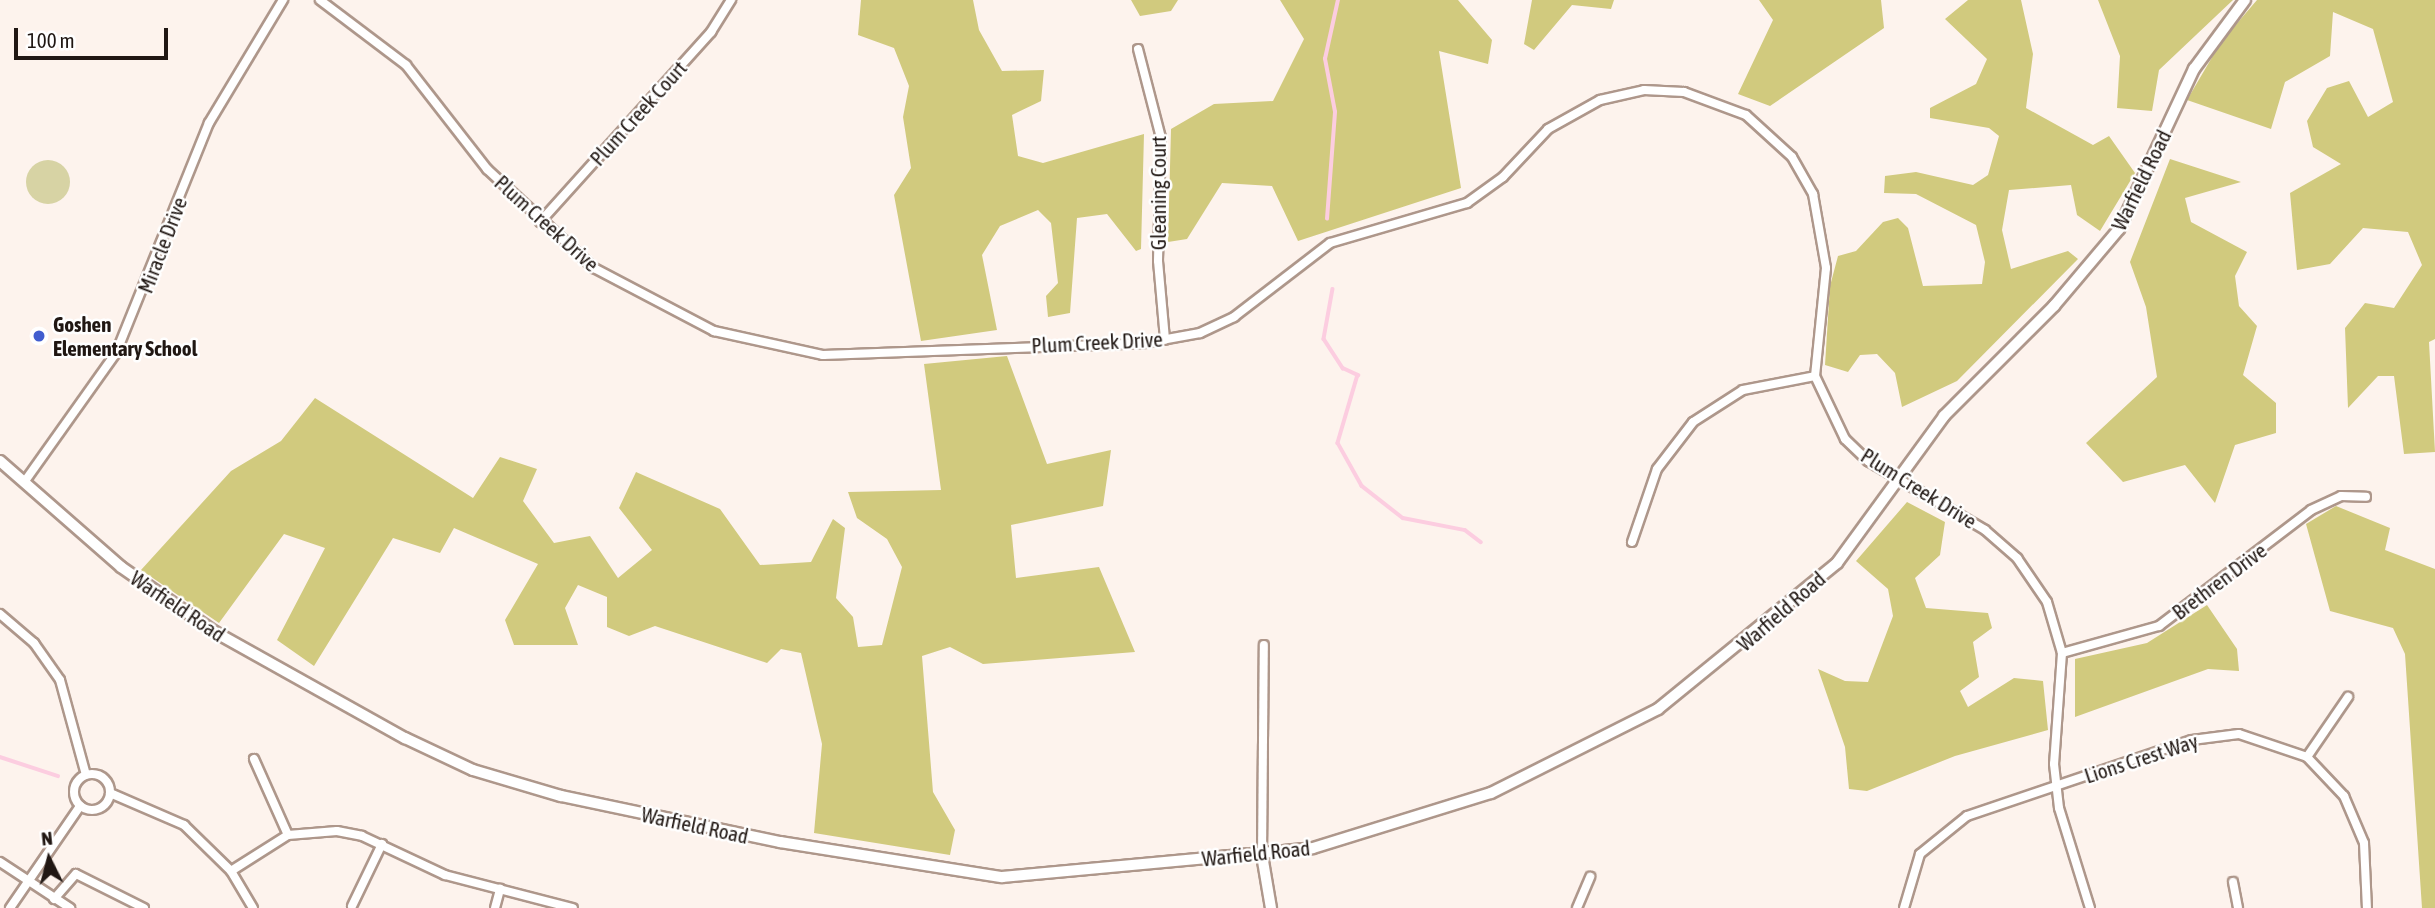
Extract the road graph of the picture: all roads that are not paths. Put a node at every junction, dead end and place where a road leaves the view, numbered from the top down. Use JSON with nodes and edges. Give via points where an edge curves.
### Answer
{"nodes":[{"id":1,"x":283,"y":0,"type":"edge"},
{"id":2,"x":320,"y":0,"type":"edge"},
{"id":3,"x":731,"y":0,"type":"edge"},
{"id":4,"x":2245,"y":0,"type":"edge"},
{"id":5,"x":1138,"y":49,"type":"dead end"},
{"id":6,"x":540,"y":222,"type":"junction"},
{"id":7,"x":1166,"y":340,"type":"junction"},
{"id":8,"x":1815,"y":376,"type":"junction"},
{"id":9,"x":0,"y":461,"type":"edge"},
{"id":10,"x":1899,"y":480,"type":"junction"},
{"id":11,"x":24,"y":481,"type":"junction"},
{"id":12,"x":2366,"y":497,"type":"dead end"},
{"id":13,"x":1632,"y":542,"type":"dead end"},
{"id":14,"x":0,"y":614,"type":"edge"},
{"id":15,"x":1264,"y":645,"type":"dead end"},
{"id":16,"x":2062,"y":653,"type":"junction"},
{"id":17,"x":2348,"y":696,"type":"dead end"},
{"id":18,"x":2307,"y":757,"type":"junction"},
{"id":19,"x":254,"y":759,"type":"dead end"},
{"id":20,"x":86,"y":775,"type":"junction"},
{"id":21,"x":2056,"y":785,"type":"junction"},
{"id":22,"x":110,"y":793,"type":"junction"},
{"id":23,"x":80,"y":806,"type":"junction"},
{"id":24,"x":288,"y":835,"type":"junction"},
{"id":25,"x":383,"y":844,"type":"junction"},
{"id":26,"x":1262,"y":855,"type":"junction"},
{"id":27,"x":0,"y":862,"type":"edge"},
{"id":28,"x":231,"y":871,"type":"junction"},
{"id":29,"x":26,"y":876,"type":"junction"},
{"id":30,"x":1590,"y":877,"type":"dead end"},
{"id":31,"x":2233,"y":882,"type":"dead end"},
{"id":32,"x":500,"y":889,"type":"junction"},
{"id":33,"x":54,"y":899,"type":"junction"},
{"id":34,"x":352,"y":906,"type":"dead end"},
{"id":35,"x":10,"y":908,"type":"edge"},
{"id":36,"x":70,"y":908,"type":"edge"},
{"id":37,"x":144,"y":908,"type":"edge"},
{"id":38,"x":253,"y":908,"type":"edge"},
{"id":39,"x":495,"y":908,"type":"edge"},
{"id":40,"x":573,"y":908,"type":"edge"},
{"id":41,"x":1271,"y":908,"type":"edge"},
{"id":42,"x":1577,"y":908,"type":"edge"},
{"id":43,"x":1905,"y":908,"type":"edge"},
{"id":44,"x":2090,"y":908,"type":"edge"},
{"id":45,"x":2238,"y":908,"type":"edge"},
{"id":46,"x":2367,"y":908,"type":"edge"}],
"edges":[{"from":1,"to":11,"type":"street","name":"Miracle Drive","via":[[209,123],[116,353]]},
{"from":2,"to":6,"type":"street","name":"Plum Creek Drive","via":[[406,65],[487,169]]},
{"from":3,"to":6,"type":"street","name":"Plum Creek Court","via":[[711,33]]},
{"from":4,"to":10,"type":"street","name":"Warfield Road","via":[[2194,69],[2119,229],[2054,306],[1944,416]]},
{"from":5,"to":7,"type":"street","name":"Gleaning Court","via":[[1161,138],[1158,261]]},
{"from":6,"to":7,"type":"street","name":"Plum Creek Drive","via":[[649,302],[714,331],[778,349],[868,356]]},
{"from":7,"to":8,"type":"street","name":"Plum Creek Drive","via":[[1234,317],[1330,243],[1467,203],[1503,177],[1548,129],[1581,108],[1644,90],[1684,92],[1726,105],[1771,134],[1813,194],[1826,268]]},
{"from":8,"to":10,"type":"street","name":"Plum Creek Drive","via":[[1845,439]]},
{"from":8,"to":13,"type":"street","via":[[1743,390],[1692,422],[1657,469]]},
{"from":9,"to":11,"type":"street","name":"Warfield Road"},
{"from":10,"to":16,"type":"street","name":"Plum Creek Drive","via":[[1984,530],[2017,558],[2047,602]]},
{"from":10,"to":26,"type":"street","name":"Warfield Road","via":[[1838,563],[1658,709],[1491,793],[1349,840]]},
{"from":11,"to":26,"type":"street","name":"Warfield Road","via":[[175,608],[405,738],[485,774],[644,814],[975,874],[1026,877]]},
{"from":12,"to":16,"type":"street","name":"Brethren Drive","via":[[2341,496],[2311,510],[2159,625]]},
{"from":14,"to":20,"type":"street","via":[[34,643],[60,680]]},
{"from":15,"to":26,"type":"street"},
{"from":16,"to":21,"type":"street","name":"Plum Creek Drive"},
{"from":17,"to":18,"type":"street"},
{"from":18,"to":21,"type":"street","name":"Lions Crest Way","via":[[2263,738],[2215,735]]},
{"from":18,"to":46,"type":"street","name":"Lions Crest Way","via":[[2344,796],[2356,818]]},
{"from":19,"to":24,"type":"street"},
{"from":20,"to":22,"type":"street","via":[[102,778]]},
{"from":20,"to":23,"type":"street","via":[[74,788]]},
{"from":21,"to":43,"type":"street","name":"Lions Crest Way","via":[[1942,831],[1913,869]]},
{"from":21,"to":44,"type":"street","name":"Plum Creek Drive"},
{"from":22,"to":23,"type":"street","via":[[100,809]]},
{"from":22,"to":28,"type":"street","via":[[184,825]]},
{"from":23,"to":29,"type":"street"},
{"from":24,"to":25,"type":"street","via":[[337,831]]},
{"from":24,"to":28,"type":"street"},
{"from":25,"to":32,"type":"street","via":[[445,875]]},
{"from":25,"to":34,"type":"street"},
{"from":26,"to":41,"type":"street"},
{"from":27,"to":29,"type":"street"},
{"from":28,"to":38,"type":"street"},
{"from":29,"to":33,"type":"street"},
{"from":29,"to":35,"type":"street"},
{"from":30,"to":42,"type":"street"},
{"from":31,"to":45,"type":"street"},
{"from":32,"to":39,"type":"street"},
{"from":32,"to":40,"type":"street"},
{"from":33,"to":36,"type":"street"},
{"from":33,"to":37,"type":"street","via":[[76,874]]}]}
